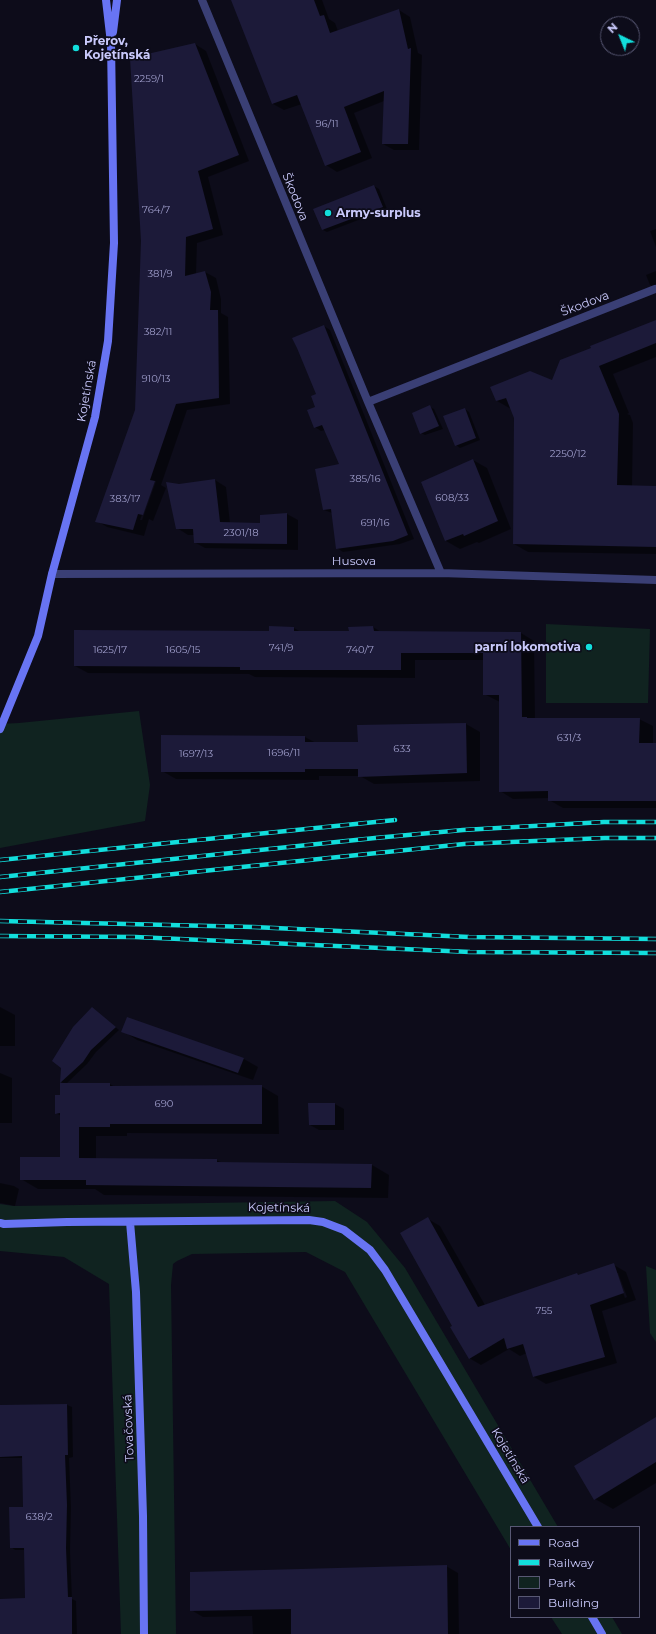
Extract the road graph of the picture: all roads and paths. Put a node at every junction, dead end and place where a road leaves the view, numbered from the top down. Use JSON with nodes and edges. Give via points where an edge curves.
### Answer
{"nodes":[{"id":1,"x":106,"y":0,"type":"edge"},
{"id":2,"x":117,"y":0,"type":"edge"},
{"id":3,"x":202,"y":0,"type":"edge"},
{"id":4,"x":111,"y":43,"type":"junction"},
{"id":5,"x":656,"y":289,"type":"edge"},
{"id":6,"x":368,"y":402,"type":"junction"},
{"id":7,"x":441,"y":573,"type":"junction"},
{"id":8,"x":52,"y":574,"type":"junction"},
{"id":9,"x":656,"y":580,"type":"edge"},
{"id":10,"x":0,"y":728,"type":"edge"},
{"id":11,"x":130,"y":1222,"type":"junction"},
{"id":12,"x":0,"y":1223,"type":"edge"},
{"id":13,"x":537,"y":1526,"type":"edge"},
{"id":14,"x":593,"y":1618,"type":"edge"},
{"id":15,"x":144,"y":1634,"type":"edge"},
{"id":16,"x":602,"y":1634,"type":"edge"}],
"edges":[{"from":1,"to":4,"type":"main road","name":"Kojetínská"},
{"from":2,"to":4,"type":"main road","name":"Kojetínská"},
{"from":3,"to":6,"type":"street","name":"Škodova"},
{"from":4,"to":8,"type":"main road","name":"Kojetínská","via":[[114,243],[108,341],[96,417]]},
{"from":5,"to":6,"type":"street","name":"Škodova"},
{"from":6,"to":7,"type":"street","name":"Škodova"},
{"from":7,"to":8,"type":"street","name":"Husova"},
{"from":7,"to":9,"type":"street","name":"Husova"},
{"from":8,"to":10,"type":"main road","name":"Kojetínská","via":[[38,636]]},
{"from":11,"to":12,"type":"main road","name":"Kojetínská"},
{"from":11,"to":13,"type":"main road","name":"Kojetínská","via":[[309,1220],[334,1226],[355,1237],[370,1250],[386,1270]]},
{"from":11,"to":15,"type":"main road","name":"Tovačovská","via":[[136,1300],[144,1516]]},
{"from":14,"to":16,"type":"main road"}]}
